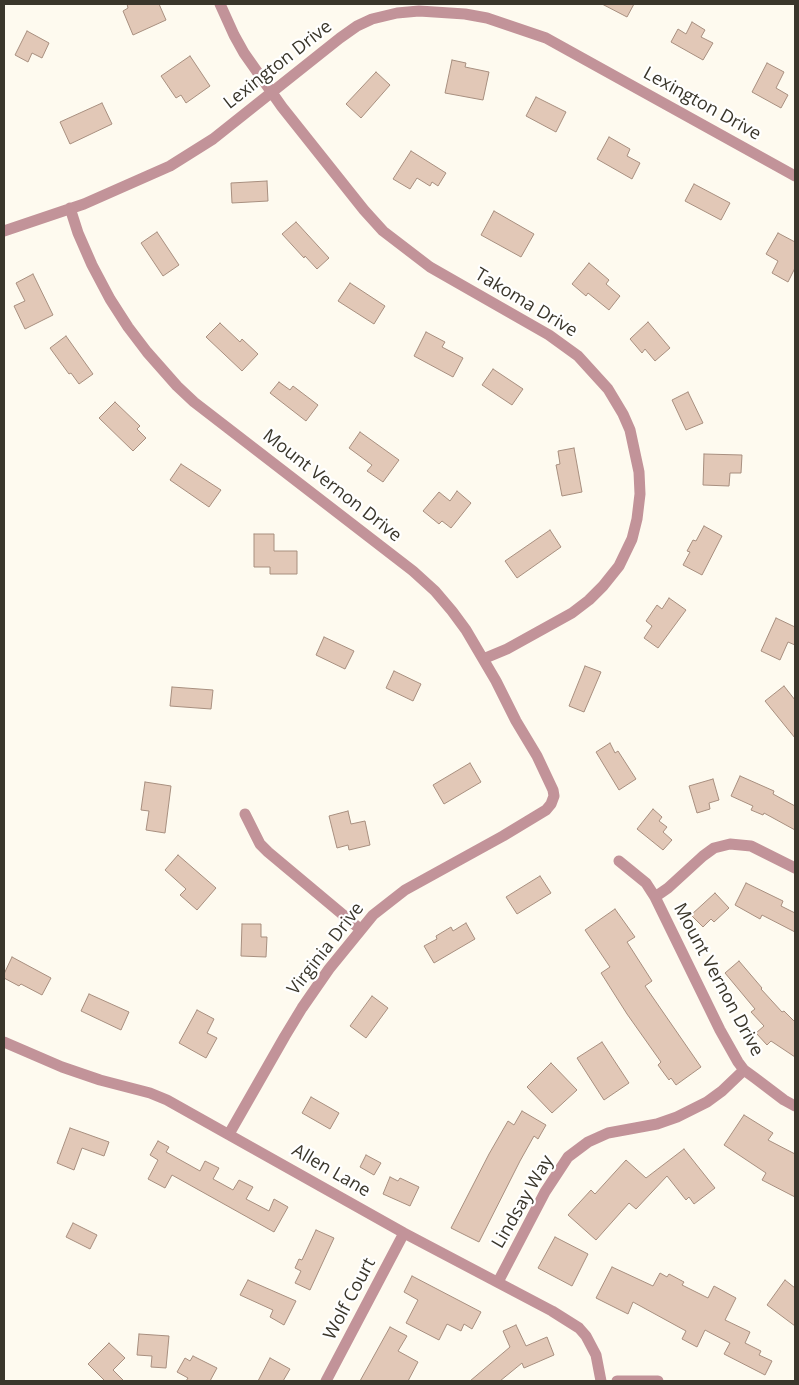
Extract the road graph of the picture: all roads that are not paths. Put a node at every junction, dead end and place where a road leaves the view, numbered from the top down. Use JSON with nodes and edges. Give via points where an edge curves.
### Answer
{"nodes":[{"id":1,"x":220,"y":4,"type":"edge"},
{"id":2,"x":450,"y":8,"type":"edge"},
{"id":3,"x":273,"y":93,"type":"junction"},
{"id":4,"x":795,"y":176,"type":"edge"},
{"id":5,"x":70,"y":208,"type":"junction"},
{"id":6,"x":4,"y":231,"type":"edge"},
{"id":7,"x":483,"y":659,"type":"junction"},
{"id":8,"x":551,"y":804,"type":"joint"},
{"id":9,"x":245,"y":814,"type":"dead end"},
{"id":10,"x":619,"y":860,"type":"dead end"},
{"id":11,"x":795,"y":868,"type":"edge"},
{"id":12,"x":654,"y":897,"type":"junction"},
{"id":13,"x":360,"y":929,"type":"junction"},
{"id":14,"x":4,"y":1042,"type":"edge"},
{"id":15,"x":744,"y":1070,"type":"junction"},
{"id":16,"x":795,"y":1106,"type":"edge"},
{"id":17,"x":229,"y":1134,"type":"junction"},
{"id":18,"x":404,"y":1233,"type":"junction"},
{"id":19,"x":498,"y":1282,"type":"junction"},
{"id":20,"x":326,"y":1381,"type":"edge"},
{"id":21,"x":601,"y":1381,"type":"edge"},
{"id":22,"x":617,"y":1381,"type":"edge"},
{"id":23,"x":658,"y":1381,"type":"edge"}],
"edges":[{"from":1,"to":3,"type":"street","name":"Takoma Drive","via":[[244,54]]},
{"from":2,"to":3,"type":"street","name":"Lexington Drive","via":[[372,19],[340,38]]},
{"from":2,"to":4,"type":"street","name":"Lexington Drive","via":[[546,38]]},
{"from":3,"to":5,"type":"street","name":"Lexington Drive","via":[[189,156],[136,182]]},
{"from":3,"to":7,"type":"street","name":"Takoma Drive","via":[[383,231],[430,267],[578,356],[608,390],[630,430],[640,494],[632,538],[619,566],[589,600],[572,613]]},
{"from":5,"to":6,"type":"street","name":"Lexington Drive"},
{"from":5,"to":7,"type":"street","name":"Mount Vernon Drive","via":[[92,265],[110,299],[137,340],[177,386],[413,571],[452,610]]},
{"from":7,"to":8,"type":"street","name":"Mount Vernon Drive","via":[[537,756],[554,796]]},
{"from":8,"to":13,"type":"street","name":"Virginia Drive","via":[[502,836],[405,890],[386,903]]},
{"from":9,"to":13,"type":"street","via":[[260,844],[268,852]]},
{"from":10,"to":12,"type":"street","name":"Mount Vernon Drive","via":[[646,884]]},
{"from":11,"to":12,"type":"street","via":[[751,846],[730,844],[714,848]]},
{"from":12,"to":15,"type":"street","name":"Mount Vernon Drive","via":[[720,1030]]},
{"from":13,"to":17,"type":"street","name":"Virginia Drive","via":[[299,1013]]},
{"from":14,"to":17,"type":"street","name":"Allen Lane","via":[[62,1067],[158,1096]]},
{"from":15,"to":16,"type":"street","name":"Mount Vernon Drive"},
{"from":15,"to":19,"type":"street","name":"Lindsay Way","via":[[722,1091],[692,1110],[658,1124],[608,1133],[572,1154],[545,1192]]},
{"from":17,"to":18,"type":"street","name":"Allen Lane"},
{"from":18,"to":19,"type":"street","name":"Allen Lane"},
{"from":18,"to":20,"type":"street","name":"Wolf Court"},
{"from":19,"to":21,"type":"street","name":"Allen Lane","via":[[579,1328],[590,1340]]},
{"from":22,"to":23,"type":"street"}]}
